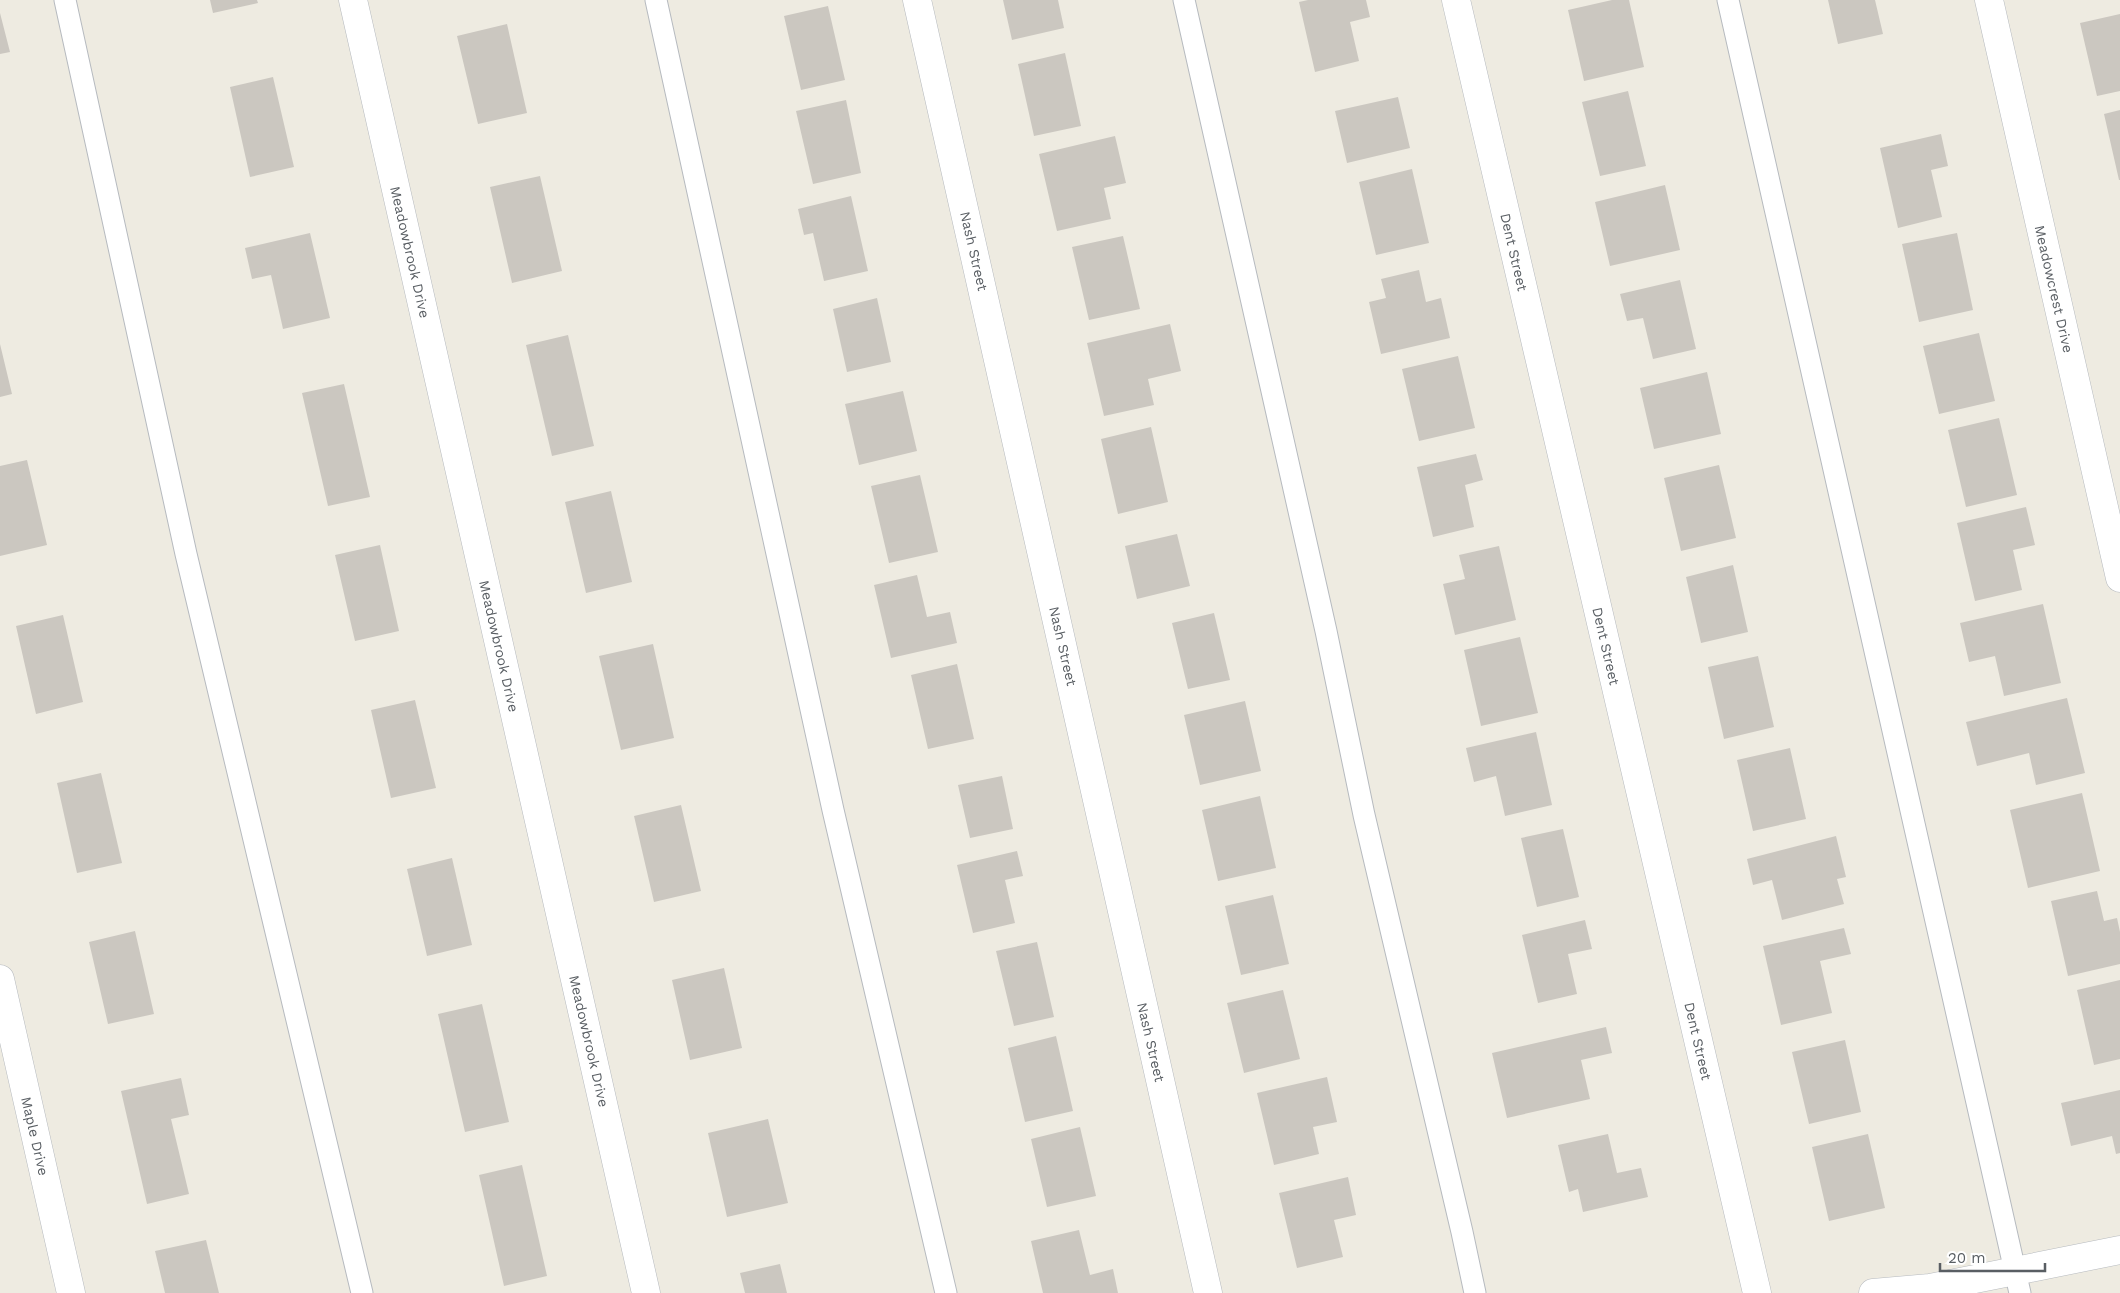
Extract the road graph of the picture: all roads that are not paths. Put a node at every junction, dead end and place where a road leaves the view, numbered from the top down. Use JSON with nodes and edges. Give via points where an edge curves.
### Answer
{"nodes":[{"id":1,"x":65,"y":0,"type":"edge"},
{"id":2,"x":353,"y":0,"type":"edge"},
{"id":3,"x":656,"y":0,"type":"edge"},
{"id":4,"x":917,"y":0,"type":"edge"},
{"id":5,"x":1184,"y":0,"type":"edge"},
{"id":6,"x":1456,"y":0,"type":"edge"},
{"id":7,"x":1728,"y":0,"type":"edge"},
{"id":8,"x":1989,"y":0,"type":"edge"},
{"id":9,"x":2120,"y":578,"type":"edge"},
{"id":10,"x":0,"y":979,"type":"edge"},
{"id":11,"x":2120,"y":1250,"type":"edge"},
{"id":12,"x":2017,"y":1282,"type":"edge"},
{"id":13,"x":71,"y":1293,"type":"edge"},
{"id":14,"x":362,"y":1293,"type":"edge"},
{"id":15,"x":646,"y":1293,"type":"edge"},
{"id":16,"x":946,"y":1293,"type":"edge"},
{"id":17,"x":1208,"y":1293,"type":"edge"},
{"id":18,"x":1474,"y":1293,"type":"edge"},
{"id":19,"x":1757,"y":1293,"type":"edge"},
{"id":20,"x":1873,"y":1293,"type":"edge"}],
"edges":[{"from":1,"to":14,"type":"lane","via":[[186,554]]},
{"from":2,"to":15,"type":"street","name":"Meadowbrook Drive"},
{"from":3,"to":16,"type":"lane","via":[[832,810]]},
{"from":4,"to":17,"type":"street","name":"Nash Street"},
{"from":5,"to":18,"type":"lane","via":[[1326,630],[1364,815]]},
{"from":6,"to":19,"type":"street","name":"Dent Street"},
{"from":7,"to":12,"type":"lane"},
{"from":8,"to":9,"type":"street","name":"Meadowcrest Drive"},
{"from":10,"to":13,"type":"street","name":"Maple Drive"},
{"from":11,"to":12,"type":"street"},
{"from":12,"to":20,"type":"street"}]}
